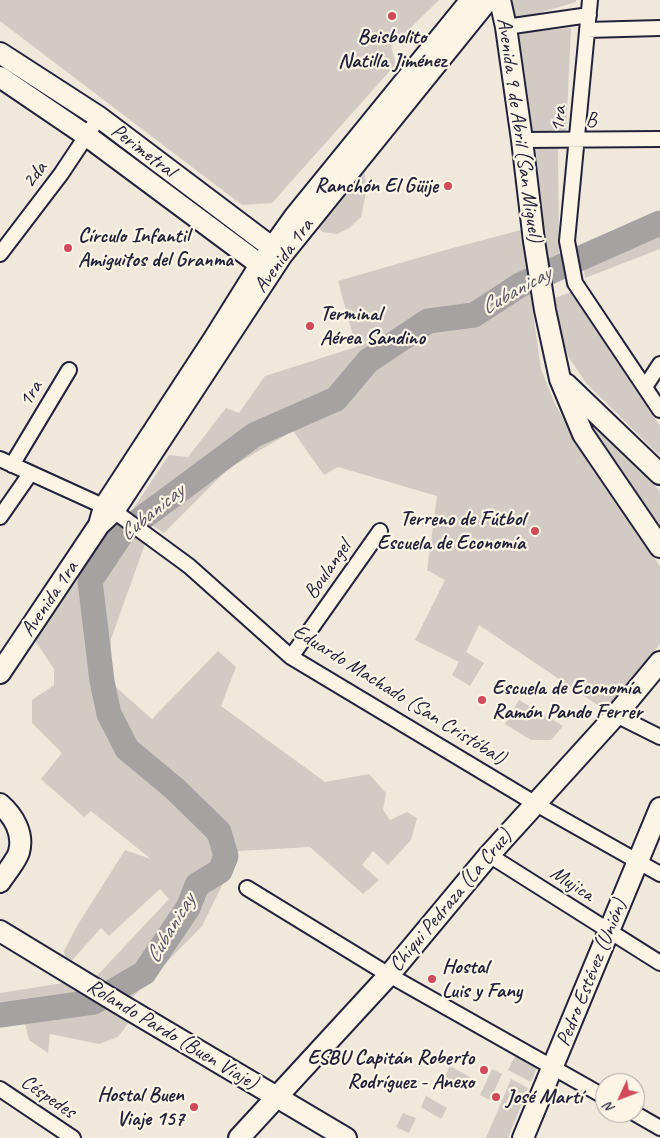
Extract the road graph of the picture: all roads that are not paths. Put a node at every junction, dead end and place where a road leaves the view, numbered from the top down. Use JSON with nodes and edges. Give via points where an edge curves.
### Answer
{"nodes":[{"id":1,"x":471,"y":0,"type":"edge"},
{"id":2,"x":488,"y":0,"type":"edge"},
{"id":3,"x":500,"y":0,"type":"edge"},
{"id":4,"x":590,"y":0,"type":"edge"},
{"id":5,"x":589,"y":15,"type":"junction"},
{"id":6,"x":506,"y":27,"type":"junction"},
{"id":7,"x":660,"y":28,"type":"edge"},
{"id":8,"x":588,"y":30,"type":"junction"},
{"id":9,"x":0,"y":54,"type":"edge"},
{"id":10,"x":0,"y":77,"type":"edge"},
{"id":11,"x":99,"y":117,"type":"junction"},
{"id":12,"x":87,"y":136,"type":"junction"},
{"id":13,"x":660,"y":139,"type":"edge"},
{"id":14,"x":522,"y":140,"type":"junction"},
{"id":15,"x":577,"y":140,"type":"junction"},
{"id":16,"x":296,"y":216,"type":"junction"},
{"id":17,"x":247,"y":229,"type":"junction"},
{"id":18,"x":277,"y":251,"type":"junction"},
{"id":19,"x":243,"y":252,"type":"junction"},
{"id":20,"x":0,"y":254,"type":"edge"},
{"id":21,"x":265,"y":268,"type":"junction"},
{"id":22,"x":238,"y":301,"type":"junction"},
{"id":23,"x":660,"y":364,"type":"edge"},
{"id":24,"x":69,"y":370,"type":"dead end"},
{"id":25,"x":560,"y":379,"type":"junction"},
{"id":26,"x":645,"y":387,"type":"junction"},
{"id":27,"x":660,"y":410,"type":"edge"},
{"id":28,"x":6,"y":462,"type":"edge"},
{"id":29,"x":30,"y":474,"type":"junction"},
{"id":30,"x":660,"y":474,"type":"edge"},
{"id":31,"x":110,"y":515,"type":"junction"},
{"id":32,"x":0,"y":517,"type":"edge"},
{"id":33,"x":380,"y":531,"type":"dead end"},
{"id":34,"x":660,"y":547,"type":"edge"},
{"id":35,"x":292,"y":657,"type":"junction"},
{"id":36,"x":660,"y":662,"type":"edge"},
{"id":37,"x":0,"y":673,"type":"edge"},
{"id":38,"x":616,"y":715,"type":"junction"},
{"id":39,"x":660,"y":737,"type":"edge"},
{"id":40,"x":0,"y":804,"type":"edge"},
{"id":41,"x":536,"y":804,"type":"junction"},
{"id":42,"x":660,"y":808,"type":"edge"},
{"id":43,"x":489,"y":855,"type":"junction"},
{"id":44,"x":638,"y":862,"type":"junction"},
{"id":45,"x":660,"y":874,"type":"edge"},
{"id":46,"x":0,"y":882,"type":"edge"},
{"id":47,"x":246,"y":888,"type":"dead end"},
{"id":48,"x":0,"y":931,"type":"edge"},
{"id":49,"x":610,"y":932,"type":"junction"},
{"id":50,"x":660,"y":963,"type":"edge"},
{"id":51,"x":389,"y":974,"type":"junction"},
{"id":52,"x":554,"y":1068,"type":"junction"},
{"id":53,"x":0,"y":1089,"type":"edge"},
{"id":54,"x":595,"y":1091,"type":"edge"},
{"id":55,"x":276,"y":1098,"type":"junction"},
{"id":56,"x":645,"y":1119,"type":"edge"},
{"id":57,"x":660,"y":1128,"type":"edge"},
{"id":58,"x":74,"y":1138,"type":"edge"},
{"id":59,"x":239,"y":1138,"type":"edge"},
{"id":60,"x":346,"y":1138,"type":"edge"},
{"id":61,"x":524,"y":1138,"type":"edge"}],
"edges":[{"from":1,"to":16,"type":"main road","name":"Avenida 1ra"},
{"from":2,"to":18,"type":"main road","name":"Avenida 1ra"},
{"from":3,"to":6,"type":"main road","name":"Avenida 9 de Abril (San Miguel)"},
{"from":4,"to":5,"type":"street","name":"1ra"},
{"from":5,"to":6,"type":"street"},
{"from":5,"to":8,"type":"street","name":"1ra"},
{"from":6,"to":14,"type":"main road","name":"Avenida 9 de Abril (San Miguel)"},
{"from":7,"to":8,"type":"street"},
{"from":8,"to":15,"type":"street","name":"1ra"},
{"from":9,"to":11,"type":"main road","name":"Perimetral"},
{"from":10,"to":12,"type":"main road","name":"Perimetral"},
{"from":11,"to":12,"type":"street","name":"2da"},
{"from":11,"to":17,"type":"main road","name":"Perimetral"},
{"from":12,"to":19,"type":"main road","name":"Perimetral"},
{"from":12,"to":20,"type":"street","name":"2da"},
{"from":13,"to":15,"type":"street","name":"B"},
{"from":14,"to":15,"type":"street","name":"B"},
{"from":14,"to":25,"type":"main road","name":"Avenida 9 de Abril (San Miguel)","via":[[534,241]]},
{"from":15,"to":26,"type":"street","name":"1ra","via":[[567,241],[575,283]]},
{"from":16,"to":17,"type":"main road","via":[[264,232]]},
{"from":16,"to":18,"type":"main road","name":"Avenida 1ra"},
{"from":17,"to":18,"type":"main road","name":"Perimetral"},
{"from":18,"to":21,"type":"main road","name":"Avenida 1ra"},
{"from":19,"to":21,"type":"main road","name":"Perimetral"},
{"from":19,"to":22,"type":"main road","via":[[246,272]]},
{"from":21,"to":22,"type":"main road","name":"Avenida 1ra"},
{"from":21,"to":31,"type":"main road","name":"Avenida 1ra"},
{"from":22,"to":31,"type":"main road","name":"Avenida 1ra"},
{"from":23,"to":26,"type":"street"},
{"from":24,"to":28,"type":"street","name":"1ra"},
{"from":25,"to":30,"type":"main road"},
{"from":25,"to":34,"type":"main road","name":"Avenida 9 de Abril (San Miguel)","via":[[582,434]]},
{"from":26,"to":27,"type":"street"},
{"from":28,"to":29,"type":"street","name":"Eduardo Machado (San Cristóbal)"},
{"from":29,"to":31,"type":"street","name":"Eduardo Machado (San Cristóbal)"},
{"from":29,"to":32,"type":"street"},
{"from":31,"to":35,"type":"street","name":"Eduardo Machado (San Cristóbal)","via":[[152,539],[189,566]]},
{"from":31,"to":37,"type":"main road","name":"Avenida 1ra"},
{"from":33,"to":35,"type":"street","name":"Boulangel"},
{"from":35,"to":41,"type":"street","name":"Eduardo Machado (San Cristóbal)"},
{"from":36,"to":38,"type":"main road","name":"Chiqui Pedraza (La Cruz)"},
{"from":38,"to":39,"type":"street"},
{"from":38,"to":41,"type":"main road","name":"Chiqui Pedraza (La Cruz)"},
{"from":40,"to":46,"type":"main road","via":[[9,812],[20,833],[19,853]]},
{"from":41,"to":43,"type":"main road","name":"Chiqui Pedraza (La Cruz)"},
{"from":41,"to":44,"type":"street","name":"Eduardo Machado (San Cristóbal)"},
{"from":42,"to":44,"type":"main road","name":"Pedro Estévez (Unión)"},
{"from":43,"to":49,"type":"street","name":"Mujica"},
{"from":43,"to":51,"type":"main road","name":"Chiqui Pedraza (La Cruz)"},
{"from":44,"to":45,"type":"street","name":"Eduardo Machado (San Cristóbal)"},
{"from":44,"to":49,"type":"main road","name":"Pedro Estévez (Unión)"},
{"from":47,"to":51,"type":"street"},
{"from":48,"to":55,"type":"main road","name":"Rolando Pardo (Buen Viaje)"},
{"from":49,"to":50,"type":"street","name":"Mujica"},
{"from":49,"to":52,"type":"main road","name":"Pedro Estévez (Unión)"},
{"from":51,"to":52,"type":"street"},
{"from":51,"to":55,"type":"main road","name":"Chiqui Pedraza (La Cruz)"},
{"from":52,"to":54,"type":"street"},
{"from":52,"to":61,"type":"main road","name":"Pedro Estévez (Unión)"},
{"from":53,"to":58,"type":"street","name":"Céspedes"},
{"from":55,"to":59,"type":"main road","name":"Chiqui Pedraza (La Cruz)"},
{"from":55,"to":60,"type":"main road","name":"Rolando Pardo (Buen Viaje)"},
{"from":56,"to":57,"type":"street"}]}
